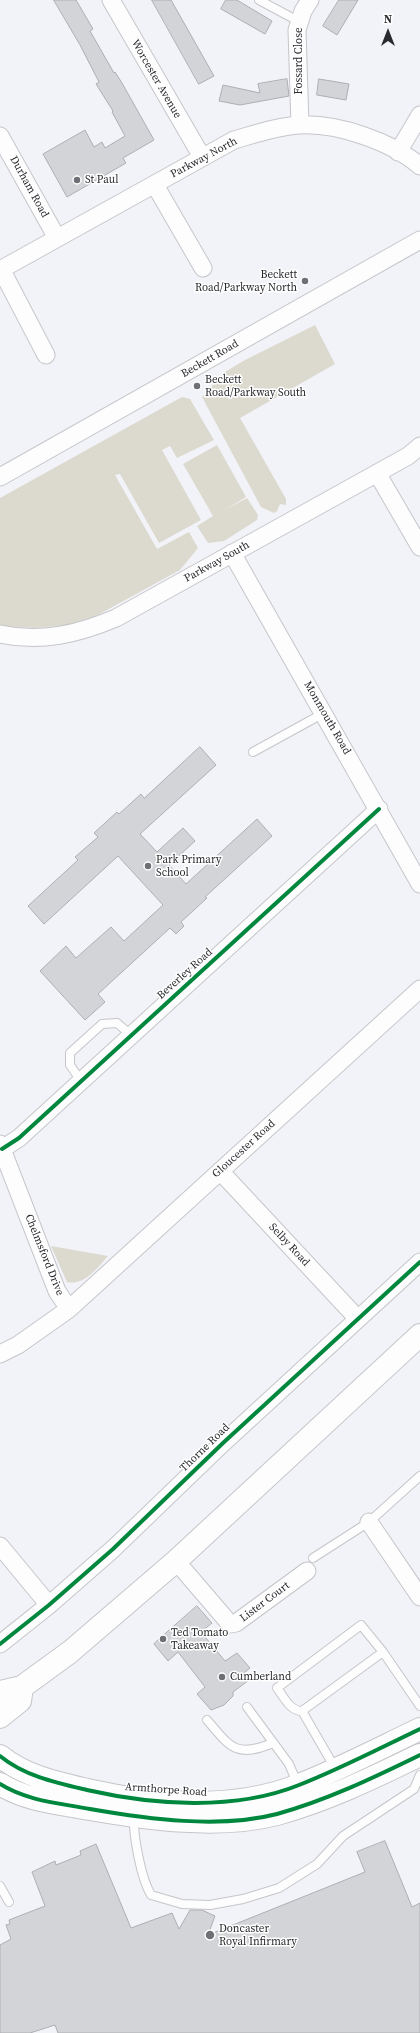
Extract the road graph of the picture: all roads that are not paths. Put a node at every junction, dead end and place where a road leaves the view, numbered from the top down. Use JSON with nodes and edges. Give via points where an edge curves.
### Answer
{"nodes":[{"id":1,"x":111,"y":0,"type":"edge"},
{"id":2,"x":259,"y":0,"type":"edge"},
{"id":3,"x":310,"y":0,"type":"edge"},
{"id":4,"x":300,"y":22,"type":"junction"},
{"id":5,"x":420,"y":115,"type":"edge"},
{"id":6,"x":300,"y":125,"type":"junction"},
{"id":7,"x":0,"y":136,"type":"edge"},
{"id":8,"x":398,"y":152,"type":"junction"},
{"id":9,"x":202,"y":157,"type":"junction"},
{"id":10,"x":420,"y":166,"type":"edge"},
{"id":11,"x":155,"y":185,"type":"junction"},
{"id":12,"x":57,"y":238,"type":"junction"},
{"id":13,"x":420,"y":240,"type":"edge"},
{"id":14,"x":203,"y":268,"type":"dead end"},
{"id":15,"x":1,"y":269,"type":"edge"},
{"id":16,"x":46,"y":355,"type":"dead end"},
{"id":17,"x":420,"y":446,"type":"edge"},
{"id":18,"x":377,"y":473,"type":"junction"},
{"id":19,"x":0,"y":477,"type":"edge"},
{"id":20,"x":420,"y":547,"type":"edge"},
{"id":21,"x":232,"y":553,"type":"junction"},
{"id":22,"x":0,"y":634,"type":"edge"},
{"id":23,"x":324,"y":713,"type":"junction"},
{"id":24,"x":253,"y":752,"type":"dead end"},
{"id":25,"x":379,"y":809,"type":"junction"},
{"id":26,"x":420,"y":884,"type":"edge"},
{"id":27,"x":420,"y":989,"type":"edge"},
{"id":28,"x":131,"y":1036,"type":"junction"},
{"id":29,"x":81,"y":1081,"type":"junction"},
{"id":30,"x":1,"y":1147,"type":"edge"},
{"id":31,"x":220,"y":1171,"type":"junction"},
{"id":32,"x":420,"y":1262,"type":"edge"},
{"id":33,"x":69,"y":1309,"type":"junction"},
{"id":34,"x":358,"y":1319,"type":"junction"},
{"id":35,"x":420,"y":1335,"type":"edge"},
{"id":36,"x":0,"y":1354,"type":"edge"},
{"id":37,"x":420,"y":1476,"type":"edge"},
{"id":38,"x":369,"y":1522,"type":"junction"},
{"id":39,"x":0,"y":1546,"type":"edge"},
{"id":40,"x":176,"y":1561,"type":"junction"},
{"id":41,"x":310,"y":1564,"type":"joint"},
{"id":42,"x":420,"y":1597,"type":"edge"},
{"id":43,"x":49,"y":1605,"type":"junction"},
{"id":44,"x":0,"y":1644,"type":"edge"},
{"id":45,"x":383,"y":1652,"type":"junction"},
{"id":46,"x":22,"y":1687,"type":"junction"},
{"id":47,"x":0,"y":1692,"type":"edge"},
{"id":48,"x":420,"y":1706,"type":"edge"},
{"id":49,"x":246,"y":1707,"type":"dead end"},
{"id":50,"x":302,"y":1710,"type":"junction"},
{"id":51,"x":0,"y":1717,"type":"edge"},
{"id":52,"x":207,"y":1720,"type":"dead end"},
{"id":53,"x":420,"y":1729,"type":"edge"},
{"id":54,"x":273,"y":1743,"type":"junction"},
{"id":55,"x":420,"y":1755,"type":"edge"},
{"id":56,"x":0,"y":1756,"type":"edge"},
{"id":57,"x":335,"y":1769,"type":"junction"},
{"id":58,"x":420,"y":1775,"type":"edge"},
{"id":59,"x":1,"y":1786,"type":"edge"},
{"id":60,"x":298,"y":1786,"type":"junction"},
{"id":61,"x":134,"y":1807,"type":"junction"},
{"id":62,"x":0,"y":1886,"type":"edge"},
{"id":63,"x":9,"y":1902,"type":"dead end"}],
"edges":[{"from":1,"to":9,"type":"street","name":"Worcester Avenue"},
{"from":2,"to":4,"type":"lane"},
{"from":3,"to":4,"type":"street","name":"Fossard Close"},
{"from":4,"to":6,"type":"street","name":"Fossard Close","via":[[297,30]]},
{"from":5,"to":8,"type":"street"},
{"from":6,"to":8,"type":"street","name":"Parkway North","via":[[351,132]]},
{"from":6,"to":9,"type":"street","name":"Parkway North","via":[[234,140]]},
{"from":7,"to":12,"type":"street","name":"Durham Road"},
{"from":8,"to":10,"type":"street","name":"Parkway North"},
{"from":9,"to":11,"type":"street","name":"Parkway North"},
{"from":11,"to":12,"type":"street","name":"Parkway North"},
{"from":11,"to":14,"type":"street"},
{"from":12,"to":15,"type":"street","name":"Parkway North"},
{"from":13,"to":19,"type":"street","name":"Beckett Road"},
{"from":15,"to":16,"type":"street"},
{"from":17,"to":18,"type":"street","name":"Parkway South","via":[[408,456]]},
{"from":18,"to":20,"type":"street"},
{"from":18,"to":21,"type":"street","name":"Parkway South"},
{"from":21,"to":22,"type":"street","name":"Parkway South","via":[[116,618],[92,628],[40,638],[16,638]]},
{"from":21,"to":23,"type":"street","name":"Monmouth Road"},
{"from":23,"to":24,"type":"lane"},
{"from":23,"to":25,"type":"street","name":"Monmouth Road"},
{"from":25,"to":26,"type":"street","name":"Monmouth Road"},
{"from":25,"to":28,"type":"street","name":"Beverley Road"},
{"from":27,"to":31,"type":"street","name":"Gloucester Road"},
{"from":28,"to":29,"type":"street","name":"Beverley Road"},
{"from":28,"to":29,"type":"lane","via":[[117,1023],[102,1024],[70,1053],[70,1065]]},
{"from":29,"to":30,"type":"street","name":"Beverley Road","via":[[18,1138]]},
{"from":30,"to":33,"type":"street","name":"Chelmsford Drive","via":[[57,1291]]},
{"from":31,"to":33,"type":"street","name":"Gloucester Road"},
{"from":31,"to":34,"type":"street","name":"Selby Road"},
{"from":32,"to":34,"type":"street","name":"Thorne Road"},
{"from":33,"to":36,"type":"street","name":"Chelmsford Drive","via":[[18,1345]]},
{"from":34,"to":43,"type":"street","name":"Thorne Road","via":[[113,1549]]},
{"from":35,"to":40,"type":"street"},
{"from":37,"to":38,"type":"lane"},
{"from":38,"to":41,"type":"lane"},
{"from":38,"to":42,"type":"street"},
{"from":39,"to":43,"type":"street"},
{"from":40,"to":41,"type":"street","name":"Lister Court","via":[[230,1624],[236,1624]]},
{"from":40,"to":46,"type":"street","via":[[70,1652]]},
{"from":43,"to":44,"type":"street","name":"Thorne Road"},
{"from":45,"to":48,"type":"lane"},
{"from":45,"to":50,"type":"lane"},
{"from":45,"to":50,"type":"lane","via":[[361,1625],[277,1688],[292,1708],[296,1711]]},
{"from":46,"to":47,"type":"street"},
{"from":46,"to":51,"type":"street","via":[[20,1701]]},
{"from":49,"to":54,"type":"lane"},
{"from":50,"to":57,"type":"lane"},
{"from":52,"to":54,"type":"lane","via":[[234,1748],[244,1751],[255,1750]]},
{"from":53,"to":57,"type":"street","name":"Armthorpe Road"},
{"from":54,"to":60,"type":"lane","via":[[289,1764]]},
{"from":55,"to":61,"type":"street","name":"Armthorpe Road","via":[[352,1788],[276,1814],[217,1821]]},
{"from":56,"to":61,"type":"street","name":"Armthorpe Road","via":[[8,1763],[45,1778],[95,1792]]},
{"from":57,"to":60,"type":"street","name":"Armthorpe Road"},
{"from":58,"to":61,"type":"lane","via":[[414,1789],[343,1836],[317,1864],[299,1877],[280,1888],[210,1905],[182,1904],[151,1895],[146,1886],[134,1830]]},
{"from":59,"to":61,"type":"street","name":"Armthorpe Road","via":[[29,1798]]},
{"from":60,"to":61,"type":"street","name":"Armthorpe Road","via":[[238,1800]]},
{"from":62,"to":63,"type":"lane"}]}
